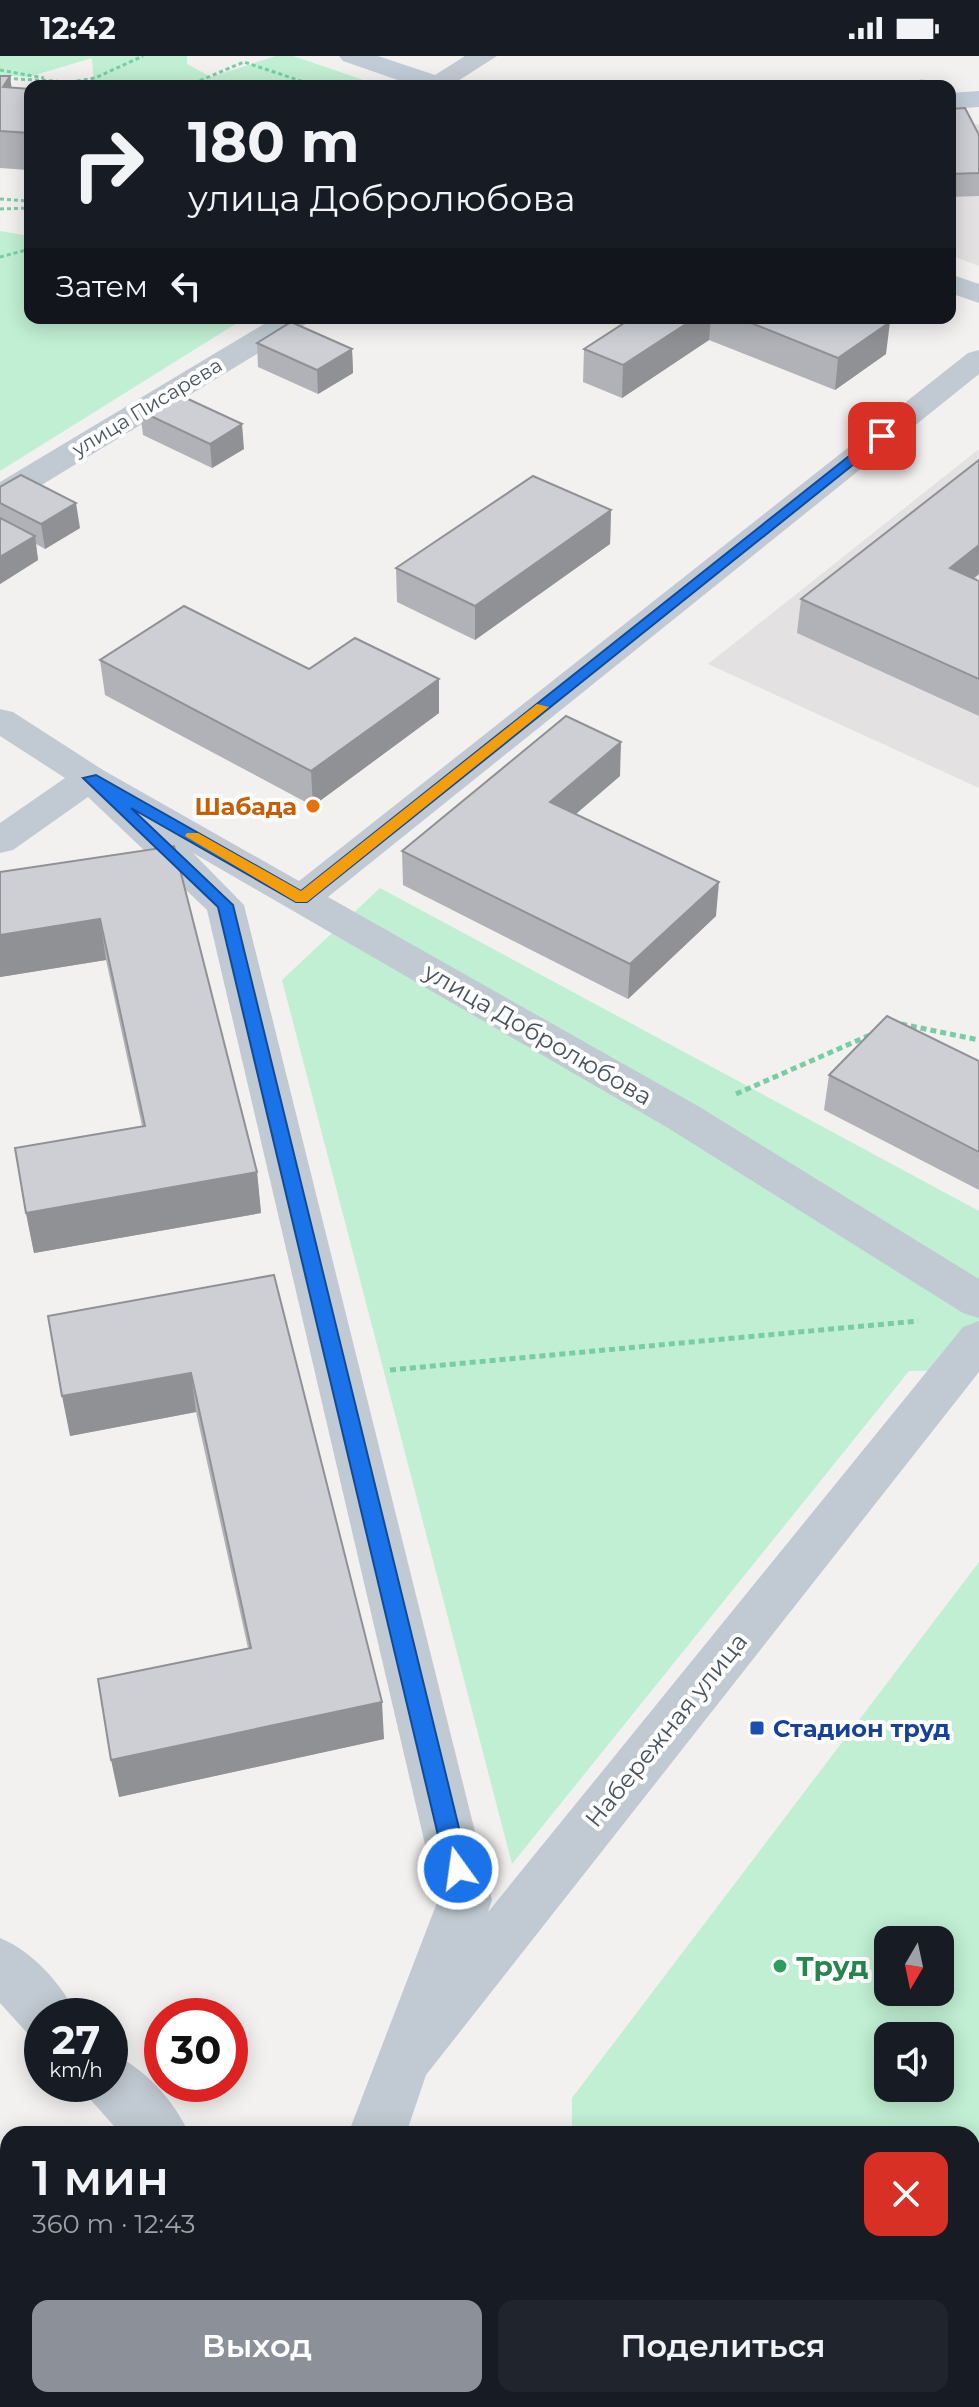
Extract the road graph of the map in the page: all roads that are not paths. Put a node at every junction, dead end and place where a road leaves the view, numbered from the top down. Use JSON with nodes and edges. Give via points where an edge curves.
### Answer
{"nodes":[{"id":1,"x":352,"y":56,"type":"edge"},
{"id":2,"x":484,"y":56,"type":"edge"},
{"id":3,"x":423,"y":80,"type":"edge"},
{"id":4,"x":446,"y":80,"type":"edge"},
{"id":5,"x":956,"y":94,"type":"edge"},
{"id":6,"x":979,"y":99,"type":"edge"},
{"id":7,"x":956,"y":285,"type":"edge"},
{"id":8,"x":979,"y":294,"type":"edge"},
{"id":9,"x":285,"y":324,"type":"edge"},
{"id":10,"x":979,"y":359,"type":"edge"},
{"id":11,"x":0,"y":496,"type":"edge"},
{"id":12,"x":0,"y":720,"type":"edge"},
{"id":13,"x":90,"y":778,"type":"junction"},
{"id":14,"x":0,"y":841,"type":"edge"},
{"id":15,"x":302,"y":898,"type":"junction"},
{"id":16,"x":979,"y":1301,"type":"edge"},
{"id":17,"x":979,"y":1339,"type":"edge"},
{"id":18,"x":0,"y":1964,"type":"edge"},
{"id":19,"x":32,"y":1998,"type":"edge"},
{"id":20,"x":403,"y":2060,"type":"junction"},
{"id":21,"x":128,"y":2099,"type":"edge"},
{"id":22,"x":153,"y":2126,"type":"edge"},
{"id":23,"x":380,"y":2126,"type":"edge"}],
"edges":[{"from":1,"to":3,"type":"main road"},
{"from":2,"to":4,"type":"street"},
{"from":5,"to":6,"type":"main road"},
{"from":7,"to":8,"type":"street"},
{"from":9,"to":11,"type":"street","name":"улица Писарева"},
{"from":10,"to":15,"type":"street"},
{"from":12,"to":13,"type":"street","name":"улица Добролюбова"},
{"from":13,"to":14,"type":"street"},
{"from":13,"to":15,"type":"street","name":"улица Добролюбова"},
{"from":13,"to":20,"type":"street","name":"улица Добролюбова","via":[[225,905],[465,1900]]},
{"from":15,"to":16,"type":"street","name":"улица Добролюбова","via":[[683,1117]]},
{"from":17,"to":20,"type":"street","name":"Набережная улица"},
{"from":18,"to":19,"type":"street"},
{"from":20,"to":23,"type":"street","name":"Набережная улица"},
{"from":21,"to":22,"type":"street"}]}
